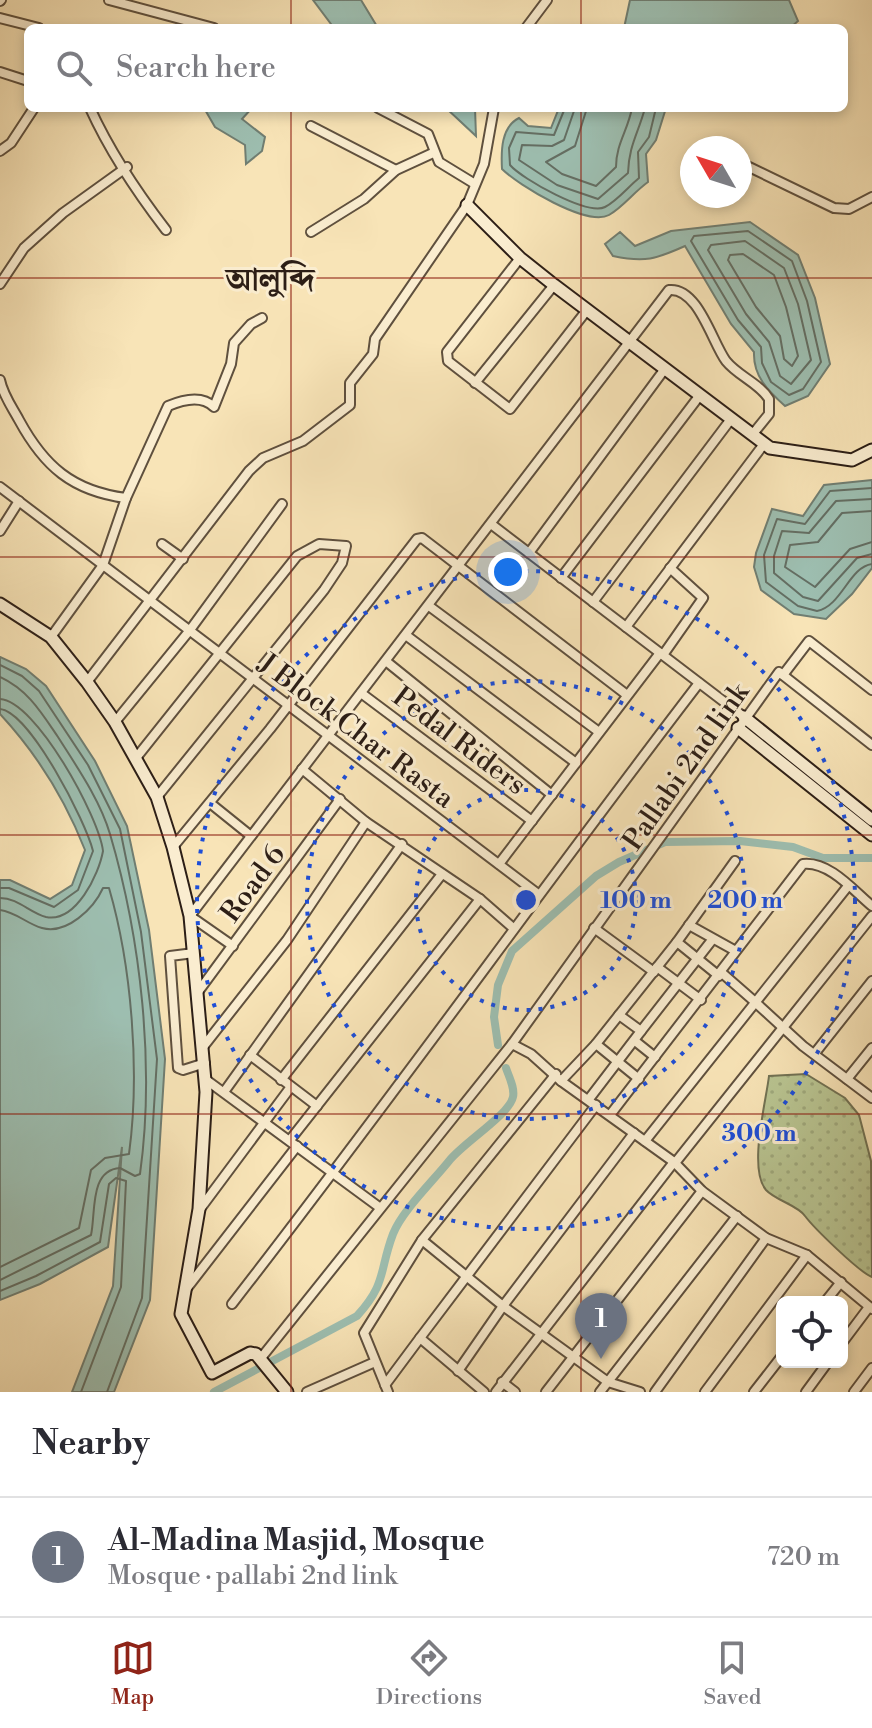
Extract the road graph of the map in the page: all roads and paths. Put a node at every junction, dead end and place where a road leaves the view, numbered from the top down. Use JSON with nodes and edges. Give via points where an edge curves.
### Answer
{"nodes":[{"id":1,"x":109,"y":0,"type":"edge"},
{"id":2,"x":547,"y":0,"type":"edge"},
{"id":3,"x":0,"y":18,"type":"edge"},
{"id":4,"x":24,"y":24,"type":"edge"},
{"id":5,"x":199,"y":24,"type":"edge"},
{"id":6,"x":529,"y":24,"type":"edge"},
{"id":7,"x":0,"y":72,"type":"edge"},
{"id":8,"x":24,"y":80,"type":"edge"},
{"id":9,"x":31,"y":112,"type":"edge"},
{"id":10,"x":92,"y":112,"type":"edge"},
{"id":11,"x":386,"y":112,"type":"edge"},
{"id":12,"x":493,"y":112,"type":"edge"},
{"id":13,"x":311,"y":126,"type":"dead end"},
{"id":14,"x":0,"y":151,"type":"edge"},
{"id":15,"x":433,"y":153,"type":"junction"},
{"id":16,"x":125,"y":168,"type":"junction"},
{"id":17,"x":752,"y":168,"type":"edge"},
{"id":18,"x":396,"y":170,"type":"junction"},
{"id":19,"x":475,"y":184,"type":"junction"},
{"id":20,"x":872,"y":197,"type":"edge"},
{"id":21,"x":467,"y":205,"type":"junction"},
{"id":22,"x":166,"y":230,"type":"dead end"},
{"id":23,"x":311,"y":232,"type":"dead end"},
{"id":24,"x":520,"y":258,"type":"junction"},
{"id":25,"x":0,"y":284,"type":"edge"},
{"id":26,"x":554,"y":285,"type":"junction"},
{"id":27,"x":587,"y":310,"type":"junction"},
{"id":28,"x":262,"y":318,"type":"dead end"},
{"id":29,"x":626,"y":342,"type":"junction"},
{"id":30,"x":664,"y":370,"type":"junction"},
{"id":31,"x":0,"y":380,"type":"edge"},
{"id":32,"x":475,"y":383,"type":"junction"},
{"id":33,"x":700,"y":395,"type":"junction"},
{"id":34,"x":731,"y":419,"type":"junction"},
{"id":35,"x":752,"y":435,"type":"junction"},
{"id":36,"x":767,"y":446,"type":"junction"},
{"id":37,"x":872,"y":450,"type":"edge"},
{"id":38,"x":0,"y":487,"type":"edge"},
{"id":39,"x":126,"y":498,"type":"junction"},
{"id":40,"x":19,"y":501,"type":"junction"},
{"id":41,"x":282,"y":504,"type":"dead end"},
{"id":42,"x":491,"y":524,"type":"junction"},
{"id":43,"x":0,"y":531,"type":"edge"},
{"id":44,"x":162,"y":544,"type":"dead end"},
{"id":45,"x":529,"y":553,"type":"junction"},
{"id":46,"x":183,"y":559,"type":"junction"},
{"id":47,"x":103,"y":565,"type":"junction"},
{"id":48,"x":460,"y":565,"type":"junction"},
{"id":49,"x":670,"y":568,"type":"junction"},
{"id":50,"x":561,"y":578,"type":"junction"},
{"id":51,"x":151,"y":601,"type":"junction"},
{"id":52,"x":593,"y":602,"type":"junction"},
{"id":53,"x":0,"y":604,"type":"edge"},
{"id":54,"x":429,"y":606,"type":"junction"},
{"id":55,"x":626,"y":627,"type":"junction"},
{"id":56,"x":190,"y":630,"type":"junction"},
{"id":57,"x":407,"y":636,"type":"junction"},
{"id":58,"x":51,"y":637,"type":"junction"},
{"id":59,"x":220,"y":653,"type":"junction"},
{"id":60,"x":661,"y":654,"type":"junction"},
{"id":61,"x":387,"y":662,"type":"junction"},
{"id":62,"x":783,"y":675,"type":"junction"},
{"id":63,"x":254,"y":679,"type":"junction"},
{"id":64,"x":87,"y":682,"type":"junction"},
{"id":65,"x":699,"y":683,"type":"junction"},
{"id":66,"x":872,"y":690,"type":"edge"},
{"id":67,"x":361,"y":693,"type":"junction"},
{"id":68,"x":627,"y":695,"type":"junction"},
{"id":69,"x":286,"y":703,"type":"junction"},
{"id":70,"x":115,"y":722,"type":"junction"},
{"id":71,"x":741,"y":722,"type":"junction"},
{"id":72,"x":599,"y":732,"type":"junction"},
{"id":73,"x":329,"y":736,"type":"junction"},
{"id":74,"x":871,"y":741,"type":"edge"},
{"id":75,"x":136,"y":758,"type":"junction"},
{"id":76,"x":576,"y":763,"type":"junction"},
{"id":77,"x":302,"y":769,"type":"junction"},
{"id":78,"x":552,"y":795,"type":"junction"},
{"id":79,"x":157,"y":797,"type":"junction"},
{"id":80,"x":340,"y":799,"type":"junction"},
{"id":81,"x":210,"y":803,"type":"junction"},
{"id":82,"x":872,"y":820,"type":"edge"},
{"id":83,"x":532,"y":821,"type":"junction"},
{"id":84,"x":366,"y":822,"type":"junction"},
{"id":85,"x":872,"y":835,"type":"edge"},
{"id":86,"x":251,"y":836,"type":"junction"},
{"id":87,"x":402,"y":844,"type":"junction"},
{"id":88,"x":173,"y":847,"type":"junction"},
{"id":89,"x":735,"y":861,"type":"dead end"},
{"id":90,"x":499,"y":864,"type":"junction"},
{"id":91,"x":442,"y":874,"type":"junction"},
{"id":92,"x":848,"y":886,"type":"junction"},
{"id":93,"x":538,"y":894,"type":"junction"},
{"id":94,"x":480,"y":899,"type":"junction"},
{"id":95,"x":872,"y":906,"type":"edge"},
{"id":96,"x":190,"y":916,"type":"junction"},
{"id":97,"x":872,"y":916,"type":"edge"},
{"id":98,"x":689,"y":925,"type":"junction"},
{"id":99,"x":512,"y":927,"type":"junction"},
{"id":100,"x":594,"y":928,"type":"junction"},
{"id":101,"x":712,"y":940,"type":"junction"},
{"id":102,"x":677,"y":942,"type":"junction"},
{"id":103,"x":233,"y":946,"type":"junction"},
{"id":104,"x":734,"y":950,"type":"junction"},
{"id":105,"x":194,"y":953,"type":"junction"},
{"id":106,"x":697,"y":959,"type":"junction"},
{"id":107,"x":655,"y":969,"type":"junction"},
{"id":108,"x":720,"y":975,"type":"junction"},
{"id":109,"x":872,"y":981,"type":"edge"},
{"id":110,"x":679,"y":983,"type":"junction"},
{"id":111,"x":198,"y":992,"type":"junction"},
{"id":112,"x":701,"y":1000,"type":"junction"},
{"id":113,"x":755,"y":1001,"type":"junction"},
{"id":114,"x":619,"y":1015,"type":"junction"},
{"id":115,"x":783,"y":1028,"type":"junction"},
{"id":116,"x":641,"y":1031,"type":"junction"},
{"id":117,"x":635,"y":1041,"type":"junction"},
{"id":118,"x":512,"y":1044,"type":"junction"},
{"id":119,"x":596,"y":1044,"type":"junction"},
{"id":120,"x":203,"y":1047,"type":"junction"},
{"id":121,"x":872,"y":1048,"type":"edge"},
{"id":122,"x":815,"y":1053,"type":"junction"},
{"id":123,"x":250,"y":1055,"type":"junction"},
{"id":124,"x":655,"y":1057,"type":"junction"},
{"id":125,"x":205,"y":1063,"type":"junction"},
{"id":126,"x":619,"y":1063,"type":"junction"},
{"id":127,"x":559,"y":1078,"type":"junction"},
{"id":128,"x":205,"y":1079,"type":"junction"},
{"id":129,"x":639,"y":1079,"type":"junction"},
{"id":130,"x":847,"y":1079,"type":"junction"},
{"id":131,"x":281,"y":1080,"type":"junction"},
{"id":132,"x":290,"y":1088,"type":"junction"},
{"id":133,"x":224,"y":1092,"type":"junction"},
{"id":134,"x":872,"y":1098,"type":"edge"},
{"id":135,"x":593,"y":1102,"type":"junction"},
{"id":136,"x":317,"y":1106,"type":"junction"},
{"id":137,"x":610,"y":1115,"type":"junction"},
{"id":138,"x":265,"y":1121,"type":"junction"},
{"id":139,"x":634,"y":1133,"type":"junction"},
{"id":140,"x":645,"y":1141,"type":"junction"},
{"id":141,"x":293,"y":1143,"type":"junction"},
{"id":142,"x":674,"y":1163,"type":"junction"},
{"id":143,"x":334,"y":1172,"type":"junction"},
{"id":144,"x":702,"y":1191,"type":"junction"},
{"id":145,"x":379,"y":1207,"type":"junction"},
{"id":146,"x":199,"y":1209,"type":"junction"},
{"id":147,"x":737,"y":1216,"type":"junction"},
{"id":148,"x":766,"y":1238,"type":"junction"},
{"id":149,"x":422,"y":1240,"type":"junction"},
{"id":150,"x":807,"y":1255,"type":"junction"},
{"id":151,"x":467,"y":1277,"type":"junction"},
{"id":152,"x":841,"y":1282,"type":"junction"},
{"id":153,"x":181,"y":1296,"type":"junction"},
{"id":154,"x":830,"y":1296,"type":"edge"},
{"id":155,"x":232,"y":1304,"type":"dead end"},
{"id":156,"x":503,"y":1306,"type":"junction"},
{"id":157,"x":870,"y":1308,"type":"edge"},
{"id":158,"x":539,"y":1333,"type":"junction"},
{"id":159,"x":848,"y":1336,"type":"edge"},
{"id":160,"x":420,"y":1338,"type":"junction"},
{"id":161,"x":573,"y":1355,"type":"junction"},
{"id":162,"x":261,"y":1358,"type":"junction"},
{"id":163,"x":375,"y":1362,"type":"junction"},
{"id":164,"x":776,"y":1364,"type":"edge"},
{"id":165,"x":824,"y":1368,"type":"edge"},
{"id":166,"x":872,"y":1368,"type":"edge"},
{"id":167,"x":458,"y":1371,"type":"junction"},
{"id":168,"x":502,"y":1382,"type":"junction"},
{"id":169,"x":608,"y":1382,"type":"junction"},
{"id":170,"x":386,"y":1389,"type":"edge"},
{"id":171,"x":287,"y":1392,"type":"edge"},
{"id":172,"x":307,"y":1392,"type":"edge"},
{"id":173,"x":484,"y":1392,"type":"edge"},
{"id":174,"x":496,"y":1392,"type":"edge"},
{"id":175,"x":515,"y":1392,"type":"edge"},
{"id":176,"x":546,"y":1392,"type":"edge"},
{"id":177,"x":600,"y":1392,"type":"edge"},
{"id":178,"x":639,"y":1392,"type":"edge"},
{"id":179,"x":655,"y":1392,"type":"edge"},
{"id":180,"x":705,"y":1392,"type":"edge"},
{"id":181,"x":754,"y":1392,"type":"edge"},
{"id":182,"x":806,"y":1392,"type":"edge"},
{"id":183,"x":854,"y":1392,"type":"edge"}],
"edges":[{"from":1,"to":5,"type":"street"},
{"from":2,"to":6,"type":"street"},
{"from":3,"to":4,"type":"street"},
{"from":7,"to":8,"type":"street"},
{"from":9,"to":14,"type":"street"},
{"from":10,"to":16,"type":"street","via":[[113,158]]},
{"from":11,"to":15,"type":"street","via":[[428,134]]},
{"from":12,"to":19,"type":"street"},
{"from":13,"to":18,"type":"street"},
{"from":15,"to":18,"type":"street"},
{"from":15,"to":19,"type":"street"},
{"from":16,"to":22,"type":"street"},
{"from":16,"to":25,"type":"street","via":[[24,248]]},
{"from":17,"to":20,"type":"street","via":[[834,208],[849,209]]},
{"from":18,"to":23,"type":"street","via":[[364,199]]},
{"from":19,"to":21,"type":"street"},
{"from":21,"to":24,"type":"street"},
{"from":21,"to":46,"type":"street","via":[[375,339],[367,363],[354,376],[350,405],[303,441],[263,458]]},
{"from":24,"to":26,"type":"street"},
{"from":24,"to":32,"type":"street","via":[[447,352],[448,361]]},
{"from":26,"to":27,"type":"street"},
{"from":26,"to":32,"type":"street"},
{"from":27,"to":29,"type":"street"},
{"from":27,"to":32,"type":"street","via":[[514,408]]},
{"from":28,"to":39,"type":"street","via":[[234,343],[214,407],[196,400],[168,406]]},
{"from":29,"to":30,"type":"street"},
{"from":29,"to":35,"type":"street","via":[[665,293],[681,292],[700,310],[726,360],[769,399],[769,414]]},
{"from":29,"to":42,"type":"street"},
{"from":30,"to":33,"type":"street"},
{"from":30,"to":45,"type":"street"},
{"from":31,"to":39,"type":"street","via":[[36,451],[52,468],[106,495]]},
{"from":33,"to":34,"type":"street"},
{"from":33,"to":50,"type":"street"},
{"from":34,"to":35,"type":"street"},
{"from":34,"to":52,"type":"street"},
{"from":35,"to":36,"type":"street"},
{"from":36,"to":37,"type":"street","via":[[852,460]]},
{"from":36,"to":49,"type":"street"},
{"from":38,"to":40,"type":"street","name":"J Block Char Rasta"},
{"from":39,"to":47,"type":"street"},
{"from":40,"to":43,"type":"street"},
{"from":40,"to":47,"type":"street","name":"J Block Char Rasta"},
{"from":41,"to":56,"type":"street"},
{"from":42,"to":45,"type":"street"},
{"from":42,"to":48,"type":"street"},
{"from":44,"to":46,"type":"street"},
{"from":45,"to":50,"type":"street"},
{"from":46,"to":51,"type":"street"},
{"from":47,"to":51,"type":"street","name":"J Block Char Rasta"},
{"from":47,"to":58,"type":"street"},
{"from":48,"to":54,"type":"street"},
{"from":48,"to":68,"type":"street"},
{"from":48,"to":69,"type":"street","via":[[417,539]]},
{"from":49,"to":55,"type":"street"},
{"from":49,"to":60,"type":"street","via":[[703,598]]},
{"from":50,"to":52,"type":"street"},
{"from":51,"to":56,"type":"street","name":"J Block Char Rasta"},
{"from":51,"to":64,"type":"street"},
{"from":52,"to":55,"type":"street"},
{"from":53,"to":58,"type":"street"},
{"from":54,"to":57,"type":"street"},
{"from":54,"to":72,"type":"street"},
{"from":55,"to":60,"type":"street"},
{"from":56,"to":59,"type":"street","name":"J Block Char Rasta"},
{"from":56,"to":70,"type":"street"},
{"from":57,"to":61,"type":"street"},
{"from":57,"to":76,"type":"street"},
{"from":58,"to":64,"type":"street"},
{"from":59,"to":63,"type":"street","name":"J Block Char Rasta"},
{"from":59,"to":63,"type":"street","via":[[297,556],[319,544],[346,546],[334,575]]},
{"from":59,"to":75,"type":"street"},
{"from":60,"to":65,"type":"street"},
{"from":60,"to":68,"type":"street"},
{"from":61,"to":67,"type":"street"},
{"from":61,"to":78,"type":"street"},
{"from":62,"to":66,"type":"street","via":[[809,641]]},
{"from":62,"to":71,"type":"street","name":"Pallabi 2nd link","via":[[779,672]]},
{"from":62,"to":74,"type":"street","name":"Pallabi 2nd link"},
{"from":63,"to":69,"type":"street","name":"J Block Char Rasta"},
{"from":63,"to":79,"type":"street"},
{"from":64,"to":70,"type":"street"},
{"from":65,"to":71,"type":"street"},
{"from":65,"to":93,"type":"street"},
{"from":67,"to":73,"type":"street"},
{"from":67,"to":83,"type":"street","name":"Pedal Riders"},
{"from":68,"to":72,"type":"street"},
{"from":69,"to":73,"type":"street","name":"J Block Char Rasta"},
{"from":69,"to":81,"type":"street"},
{"from":70,"to":75,"type":"street"},
{"from":71,"to":82,"type":"street"},
{"from":71,"to":85,"type":"street"},
{"from":71,"to":100,"type":"street","name":"Pallabi 2nd link"},
{"from":72,"to":76,"type":"street"},
{"from":73,"to":77,"type":"street"},
{"from":73,"to":90,"type":"street","name":"J Block Char Rasta"},
{"from":75,"to":79,"type":"street"},
{"from":76,"to":78,"type":"street"},
{"from":77,"to":80,"type":"street"},
{"from":77,"to":86,"type":"street"},
{"from":78,"to":83,"type":"street"},
{"from":79,"to":88,"type":"street"},
{"from":80,"to":84,"type":"street"},
{"from":80,"to":103,"type":"street","name":"Road 6"},
{"from":81,"to":86,"type":"street"},
{"from":81,"to":88,"type":"street"},
{"from":83,"to":90,"type":"street"},
{"from":84,"to":87,"type":"street"},
{"from":84,"to":120,"type":"street","via":[[287,940]]},
{"from":86,"to":96,"type":"street"},
{"from":87,"to":91,"type":"street"},
{"from":87,"to":123,"type":"street"},
{"from":88,"to":96,"type":"street"},
{"from":89,"to":98,"type":"street"},
{"from":90,"to":93,"type":"street","name":"J Block Char Rasta"},
{"from":91,"to":94,"type":"street"},
{"from":91,"to":131,"type":"street"},
{"from":92,"to":95,"type":"street"},
{"from":92,"to":104,"type":"street","via":[[829,870],[803,864]]},
{"from":92,"to":113,"type":"street"},
{"from":93,"to":99,"type":"street"},
{"from":94,"to":99,"type":"street"},
{"from":94,"to":136,"type":"street"},
{"from":96,"to":103,"type":"street"},
{"from":96,"to":105,"type":"street"},
{"from":97,"to":115,"type":"street"},
{"from":98,"to":101,"type":"street"},
{"from":98,"to":102,"type":"street"},
{"from":99,"to":143,"type":"street"},
{"from":100,"to":107,"type":"street"},
{"from":100,"to":118,"type":"street","name":"Pallabi 2nd link"},
{"from":101,"to":104,"type":"street"},
{"from":101,"to":106,"type":"street"},
{"from":102,"to":106,"type":"street"},
{"from":102,"to":107,"type":"street"},
{"from":103,"to":111,"type":"street","name":"Road 6"},
{"from":104,"to":108,"type":"street"},
{"from":105,"to":111,"type":"street"},
{"from":105,"to":125,"type":"street","via":[[170,956],[178,1068]]},
{"from":106,"to":108,"type":"street"},
{"from":106,"to":110,"type":"street"},
{"from":107,"to":110,"type":"street"},
{"from":107,"to":114,"type":"street"},
{"from":108,"to":112,"type":"street"},
{"from":108,"to":113,"type":"street"},
{"from":109,"to":122,"type":"street"},
{"from":110,"to":112,"type":"street"},
{"from":110,"to":116,"type":"street"},
{"from":111,"to":120,"type":"street"},
{"from":112,"to":124,"type":"street"},
{"from":113,"to":115,"type":"street"},
{"from":113,"to":140,"type":"street"},
{"from":114,"to":116,"type":"street"},
{"from":114,"to":119,"type":"street"},
{"from":115,"to":122,"type":"street"},
{"from":115,"to":142,"type":"street"},
{"from":116,"to":117,"type":"street"},
{"from":117,"to":124,"type":"street"},
{"from":117,"to":126,"type":"street"},
{"from":118,"to":127,"type":"street"},
{"from":118,"to":145,"type":"street","name":"Pallabi 2nd link"},
{"from":119,"to":126,"type":"street"},
{"from":119,"to":127,"type":"street"},
{"from":120,"to":125,"type":"street"},
{"from":121,"to":130,"type":"street"},
{"from":122,"to":130,"type":"street"},
{"from":123,"to":131,"type":"street"},
{"from":123,"to":133,"type":"street"},
{"from":124,"to":129,"type":"street"},
{"from":125,"to":128,"type":"street"},
{"from":126,"to":129,"type":"street"},
{"from":126,"to":135,"type":"street"},
{"from":127,"to":135,"type":"street"},
{"from":127,"to":149,"type":"street"},
{"from":128,"to":133,"type":"street"},
{"from":128,"to":146,"type":"street"},
{"from":129,"to":137,"type":"street"},
{"from":130,"to":134,"type":"street"},
{"from":131,"to":132,"type":"street"},
{"from":132,"to":136,"type":"street"},
{"from":132,"to":138,"type":"street"},
{"from":133,"to":138,"type":"street"},
{"from":135,"to":137,"type":"street"},
{"from":135,"to":151,"type":"street"},
{"from":136,"to":141,"type":"street"},
{"from":137,"to":139,"type":"street"},
{"from":138,"to":141,"type":"street"},
{"from":138,"to":146,"type":"street"},
{"from":139,"to":140,"type":"street"},
{"from":139,"to":156,"type":"street"},
{"from":140,"to":142,"type":"street"},
{"from":141,"to":143,"type":"street"},
{"from":141,"to":153,"type":"street"},
{"from":142,"to":144,"type":"street"},
{"from":142,"to":158,"type":"street"},
{"from":143,"to":145,"type":"street"},
{"from":143,"to":155,"type":"street"},
{"from":144,"to":147,"type":"street"},
{"from":144,"to":161,"type":"street"},
{"from":145,"to":162,"type":"street","name":"Pallabi 2nd link"},
{"from":146,"to":153,"type":"street"},
{"from":147,"to":148,"type":"street"},
{"from":147,"to":169,"type":"street"},
{"from":148,"to":150,"type":"street"},
{"from":148,"to":179,"type":"street"},
{"from":149,"to":151,"type":"street"},
{"from":149,"to":163,"type":"street","via":[[364,1333]]},
{"from":150,"to":152,"type":"street"},
{"from":150,"to":180,"type":"street"},
{"from":151,"to":156,"type":"street"},
{"from":151,"to":160,"type":"street"},
{"from":152,"to":154,"type":"street"},
{"from":152,"to":157,"type":"street"},
{"from":153,"to":162,"type":"street","via":[[184,1324],[212,1373],[250,1353]]},
{"from":156,"to":158,"type":"street"},
{"from":156,"to":167,"type":"street"},
{"from":157,"to":159,"type":"street"},
{"from":158,"to":161,"type":"street"},
{"from":158,"to":168,"type":"street"},
{"from":160,"to":167,"type":"street"},
{"from":160,"to":170,"type":"street"},
{"from":161,"to":169,"type":"street"},
{"from":161,"to":176,"type":"street"},
{"from":162,"to":171,"type":"street"},
{"from":163,"to":170,"type":"street"},
{"from":163,"to":172,"type":"street"},
{"from":164,"to":181,"type":"street"},
{"from":165,"to":182,"type":"street"},
{"from":166,"to":183,"type":"street"},
{"from":167,"to":173,"type":"street"},
{"from":168,"to":174,"type":"street"},
{"from":168,"to":175,"type":"street"},
{"from":169,"to":177,"type":"street"},
{"from":169,"to":178,"type":"street"}]}
